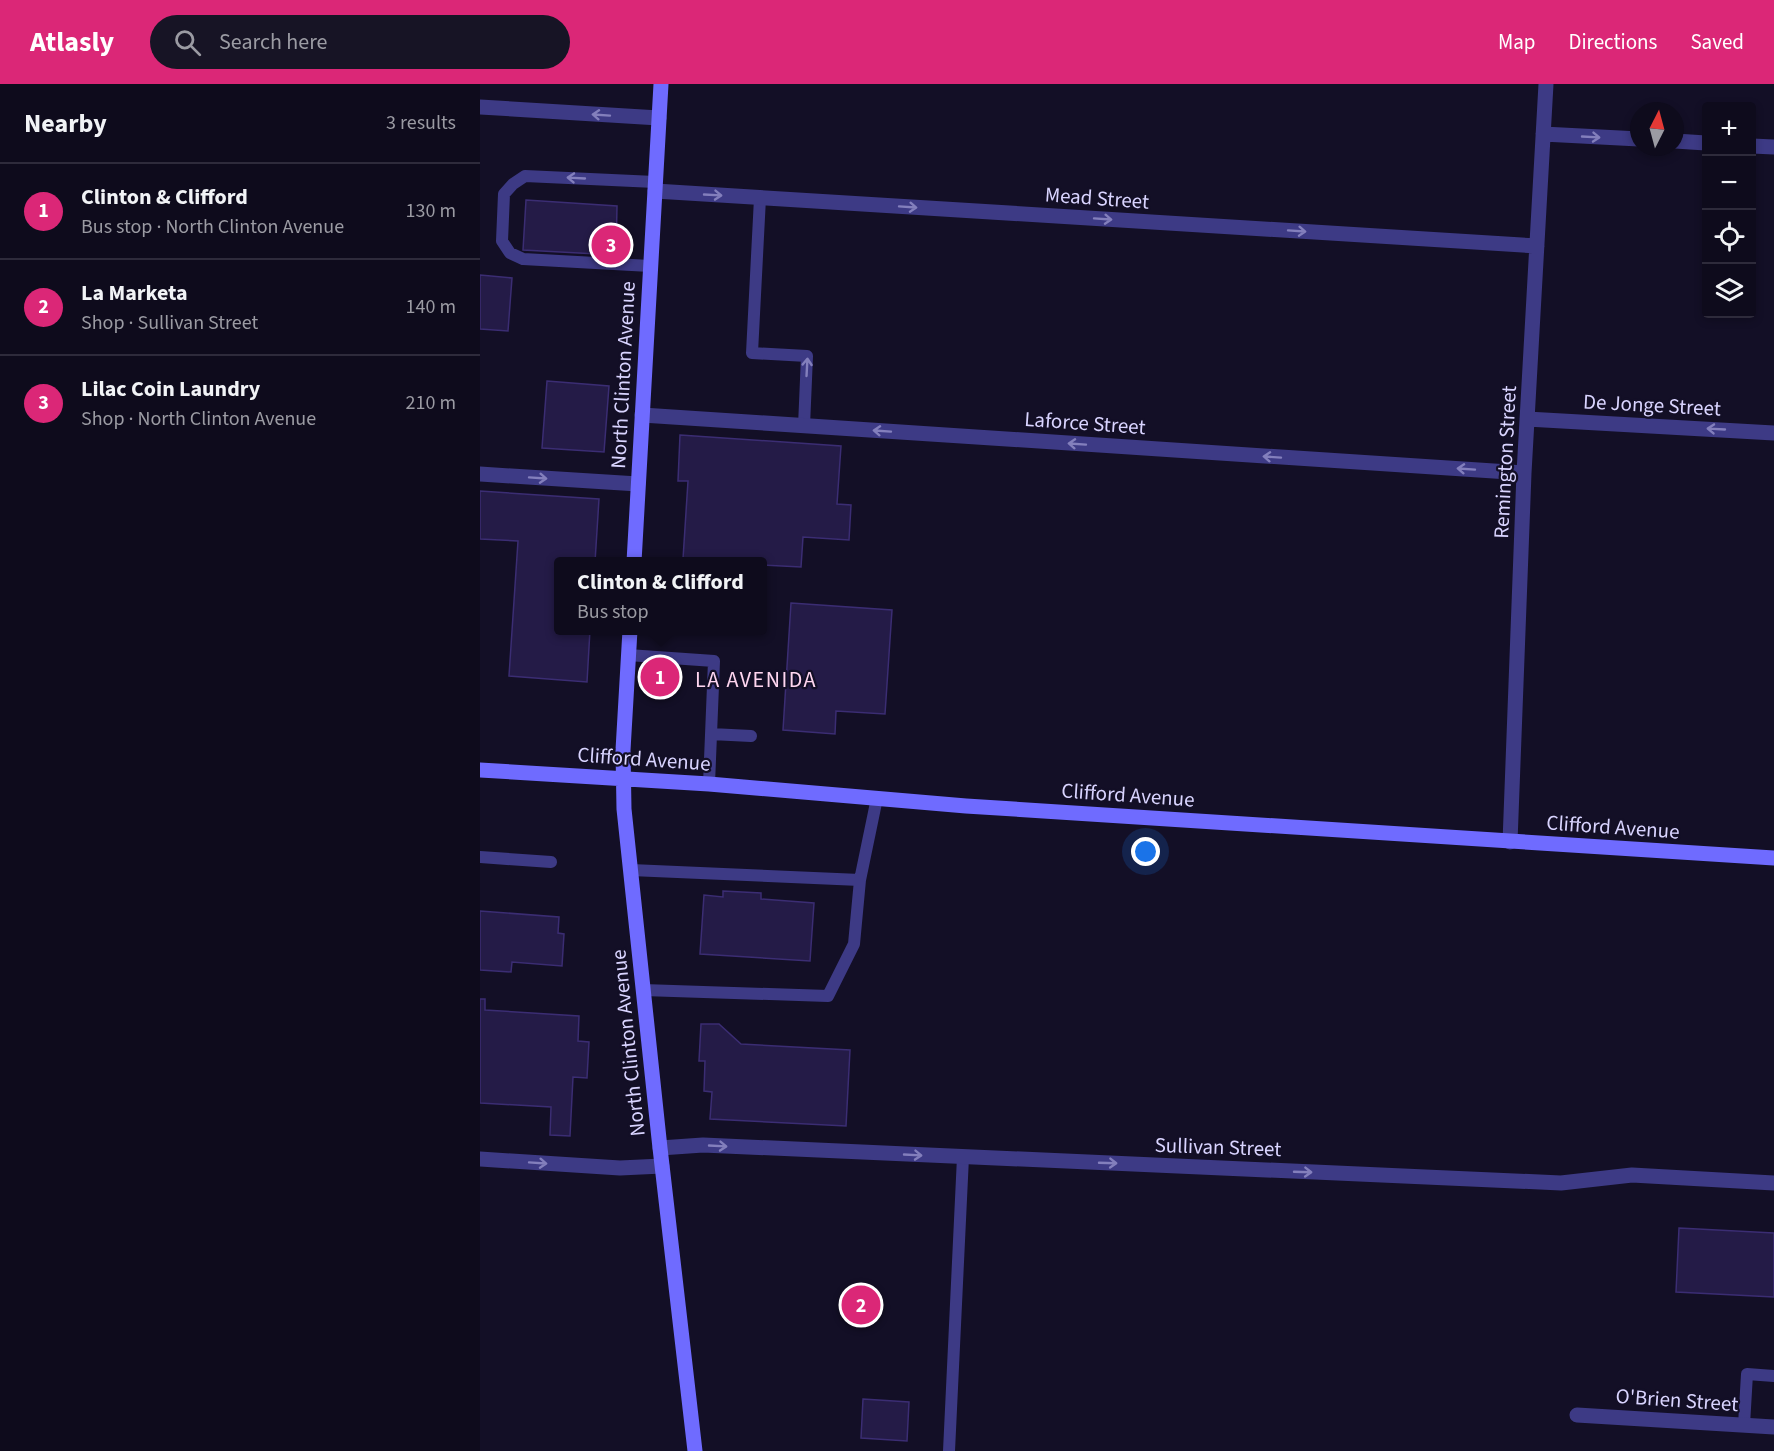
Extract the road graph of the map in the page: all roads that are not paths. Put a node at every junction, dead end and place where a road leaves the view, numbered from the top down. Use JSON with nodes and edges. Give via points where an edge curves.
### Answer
{"nodes":[{"id":1,"x":661,"y":84,"type":"edge"},
{"id":2,"x":1546,"y":84,"type":"edge"},
{"id":3,"x":480,"y":107,"type":"edge"},
{"id":4,"x":659,"y":118,"type":"junction"},
{"id":5,"x":1543,"y":134,"type":"junction"},
{"id":6,"x":1630,"y":139,"type":"edge"},
{"id":7,"x":1684,"y":142,"type":"edge"},
{"id":8,"x":1702,"y":143,"type":"edge"},
{"id":9,"x":1756,"y":146,"type":"edge"},
{"id":10,"x":1774,"y":147,"type":"edge"},
{"id":11,"x":655,"y":187,"type":"junction"},
{"id":12,"x":760,"y":198,"type":"junction"},
{"id":13,"x":1537,"y":246,"type":"junction"},
{"id":14,"x":651,"y":266,"type":"junction"},
{"id":15,"x":642,"y":415,"type":"junction"},
{"id":16,"x":1527,"y":419,"type":"junction"},
{"id":17,"x":804,"y":426,"type":"junction"},
{"id":18,"x":1774,"y":433,"type":"edge"},
{"id":19,"x":1524,"y":473,"type":"junction"},
{"id":20,"x":480,"y":474,"type":"edge"},
{"id":21,"x":638,"y":484,"type":"junction"},
{"id":22,"x":634,"y":557,"type":"edge"},
{"id":23,"x":630,"y":635,"type":"edge"},
{"id":24,"x":628,"y":655,"type":"junction"},
{"id":25,"x":711,"y":734,"type":"junction"},
{"id":26,"x":751,"y":736,"type":"dead end"},
{"id":27,"x":480,"y":770,"type":"edge"},
{"id":28,"x":623,"y":778,"type":"junction"},
{"id":29,"x":708,"y":784,"type":"junction"},
{"id":30,"x":877,"y":798,"type":"junction"},
{"id":31,"x":1510,"y":842,"type":"junction"},
{"id":32,"x":480,"y":857,"type":"edge"},
{"id":33,"x":1774,"y":858,"type":"edge"},
{"id":34,"x":551,"y":862,"type":"dead end"},
{"id":35,"x":631,"y":870,"type":"junction"},
{"id":36,"x":860,"y":880,"type":"junction"},
{"id":37,"x":643,"y":990,"type":"junction"},
{"id":38,"x":660,"y":1148,"type":"junction"},
{"id":39,"x":963,"y":1157,"type":"junction"},
{"id":40,"x":480,"y":1159,"type":"edge"},
{"id":41,"x":662,"y":1166,"type":"junction"},
{"id":42,"x":1774,"y":1183,"type":"edge"},
{"id":43,"x":1774,"y":1376,"type":"edge"},
{"id":44,"x":1577,"y":1415,"type":"dead end"},
{"id":45,"x":1744,"y":1425,"type":"junction"},
{"id":46,"x":1774,"y":1427,"type":"edge"},
{"id":47,"x":695,"y":1451,"type":"edge"},
{"id":48,"x":949,"y":1451,"type":"edge"}],
"edges":[{"from":1,"to":4,"type":"street","name":"North Clinton Avenue"},
{"from":2,"to":5,"type":"street","name":"Remington Street"},
{"from":4,"to":3,"type":"street","one_way":true},
{"from":4,"to":11,"type":"street","name":"North Clinton Avenue"},
{"from":5,"to":6,"type":"street","one_way":true},
{"from":5,"to":13,"type":"street","name":"Remington Street"},
{"from":7,"to":8,"type":"street"},
{"from":9,"to":10,"type":"street"},
{"from":11,"to":12,"type":"street","name":"Mead Street","one_way":true},
{"from":11,"to":14,"type":"street","name":"North Clinton Avenue"},
{"from":11,"to":14,"type":"lane","one_way":true,"via":[[525,176],[504,194],[502,241],[510,253],[523,259]]},
{"from":12,"to":13,"type":"street","name":"Mead Street","one_way":true},
{"from":17,"to":12,"type":"lane","one_way":true,"via":[[807,356],[752,352]]},
{"from":13,"to":16,"type":"street","name":"Remington Street"},
{"from":14,"to":15,"type":"street","name":"North Clinton Avenue"},
{"from":15,"to":17,"type":"street","name":"Laforce Street"},
{"from":15,"to":21,"type":"street","name":"North Clinton Avenue"},
{"from":18,"to":16,"type":"street","name":"De Jonge Street","one_way":true},
{"from":16,"to":19,"type":"street","name":"Remington Street"},
{"from":19,"to":17,"type":"street","name":"Laforce Street","one_way":true},
{"from":19,"to":31,"type":"street","name":"Remington Street"},
{"from":20,"to":21,"type":"street","one_way":true},
{"from":21,"to":22,"type":"street","name":"North Clinton Avenue"},
{"from":23,"to":24,"type":"street","name":"North Clinton Avenue"},
{"from":24,"to":25,"type":"lane","via":[[714,661]]},
{"from":24,"to":28,"type":"street","name":"North Clinton Avenue"},
{"from":25,"to":26,"type":"lane"},
{"from":25,"to":29,"type":"lane"},
{"from":27,"to":28,"type":"street","name":"Clifford Avenue"},
{"from":28,"to":29,"type":"street","name":"Clifford Avenue"},
{"from":28,"to":35,"type":"street","name":"North Clinton Avenue"},
{"from":29,"to":30,"type":"street","name":"Clifford Avenue"},
{"from":30,"to":31,"type":"street","name":"Clifford Avenue"},
{"from":30,"to":36,"type":"lane"},
{"from":31,"to":33,"type":"street","name":"Clifford Avenue"},
{"from":32,"to":34,"type":"lane"},
{"from":35,"to":36,"type":"lane"},
{"from":35,"to":37,"type":"street","name":"North Clinton Avenue"},
{"from":36,"to":37,"type":"lane","via":[[854,944],[828,996]]},
{"from":37,"to":38,"type":"street","name":"North Clinton Avenue"},
{"from":38,"to":39,"type":"street","name":"Sullivan Street","one_way":true,"via":[[703,1145]]},
{"from":38,"to":41,"type":"street","name":"North Clinton Avenue"},
{"from":39,"to":42,"type":"street","name":"Sullivan Street","one_way":true,"via":[[1561,1183],[1632,1174]]},
{"from":39,"to":48,"type":"lane"},
{"from":40,"to":41,"type":"street","one_way":true,"via":[[620,1168]]},
{"from":41,"to":47,"type":"street","name":"North Clinton Avenue"},
{"from":43,"to":45,"type":"lane","via":[[1747,1374]]},
{"from":44,"to":45,"type":"street","name":"O'Brien Street"},
{"from":45,"to":46,"type":"street","name":"O'Brien Street"}]}
